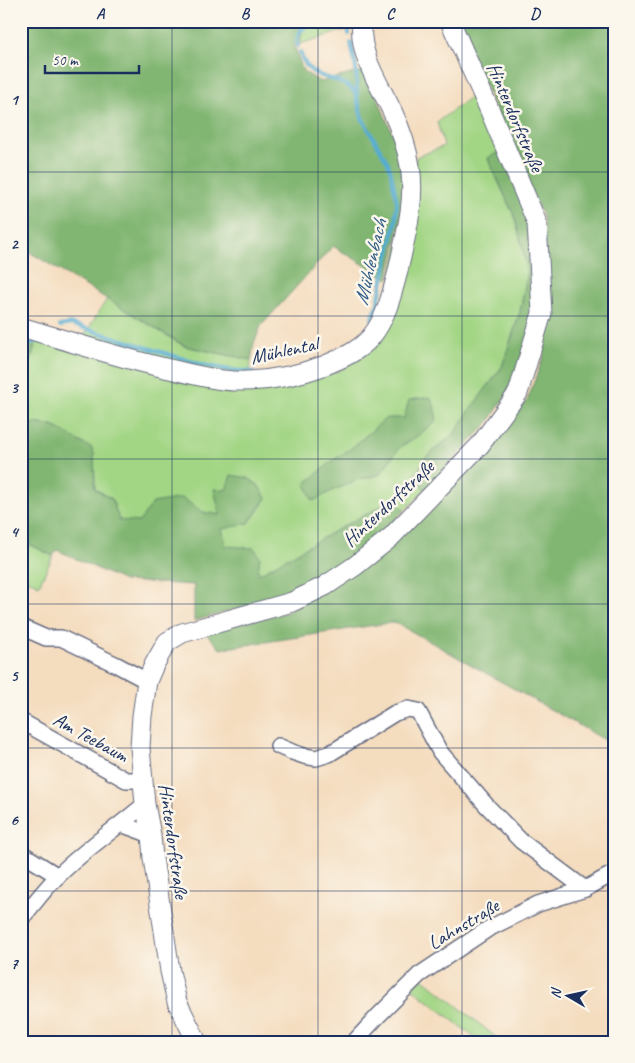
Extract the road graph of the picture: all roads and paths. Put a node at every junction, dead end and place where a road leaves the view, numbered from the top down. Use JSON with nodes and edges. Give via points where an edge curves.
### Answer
{"nodes":[{"id":1,"x":362,"y":21,"type":"edge"},
{"id":2,"x":450,"y":21,"type":"edge"},
{"id":3,"x":21,"y":327,"type":"edge"},
{"id":4,"x":21,"y":627,"type":"edge"},
{"id":5,"x":147,"y":681,"type":"junction"},
{"id":6,"x":21,"y":721,"type":"edge"},
{"id":7,"x":278,"y":746,"type":"dead end"},
{"id":8,"x":142,"y":780,"type":"junction"},
{"id":9,"x":145,"y":804,"type":"junction"},
{"id":10,"x":121,"y":824,"type":"junction"},
{"id":11,"x":151,"y":835,"type":"junction"},
{"id":12,"x":21,"y":853,"type":"edge"},
{"id":13,"x":614,"y":873,"type":"edge"},
{"id":14,"x":58,"y":876,"type":"junction"},
{"id":15,"x":584,"y":889,"type":"junction"},
{"id":16,"x":21,"y":919,"type":"edge"},
{"id":17,"x":197,"y":1042,"type":"edge"},
{"id":18,"x":354,"y":1042,"type":"edge"}],
"edges":[{"from":1,"to":3,"type":"street","name":"Mühlental","via":[[363,50],[404,140],[412,191],[396,280],[377,328],[365,344],[349,355],[299,374],[234,381],[160,367]]},
{"from":2,"to":5,"type":"street","name":"Hinterdorfstraße","via":[[537,223],[542,313],[518,393],[480,445],[390,538],[355,566],[292,602],[182,632],[167,642]]},
{"from":4,"to":5,"type":"street","via":[[46,638],[60,638]]},
{"from":5,"to":8,"type":"street","name":"Hinterdorfstraße","via":[[140,746]]},
{"from":6,"to":8,"type":"street","name":"Am Teebaum","via":[[126,780]]},
{"from":7,"to":15,"type":"street","via":[[316,758],[329,754],[395,713],[408,709],[418,711],[440,752],[487,806],[521,841]]},
{"from":8,"to":9,"type":"street","name":"Hinterdorfstraße"},
{"from":9,"to":10,"type":"street"},
{"from":9,"to":11,"type":"street","name":"Hinterdorfstraße"},
{"from":10,"to":11,"type":"street"},
{"from":10,"to":14,"type":"street"},
{"from":11,"to":17,"type":"street","name":"Hinterdorfstraße","via":[[170,971],[177,1002]]},
{"from":12,"to":14,"type":"street"},
{"from":13,"to":15,"type":"street","name":"Lahnstraße"},
{"from":14,"to":16,"type":"street"},
{"from":15,"to":18,"type":"street","name":"Lahnstraße","via":[[538,904],[496,925],[418,975]]}]}
